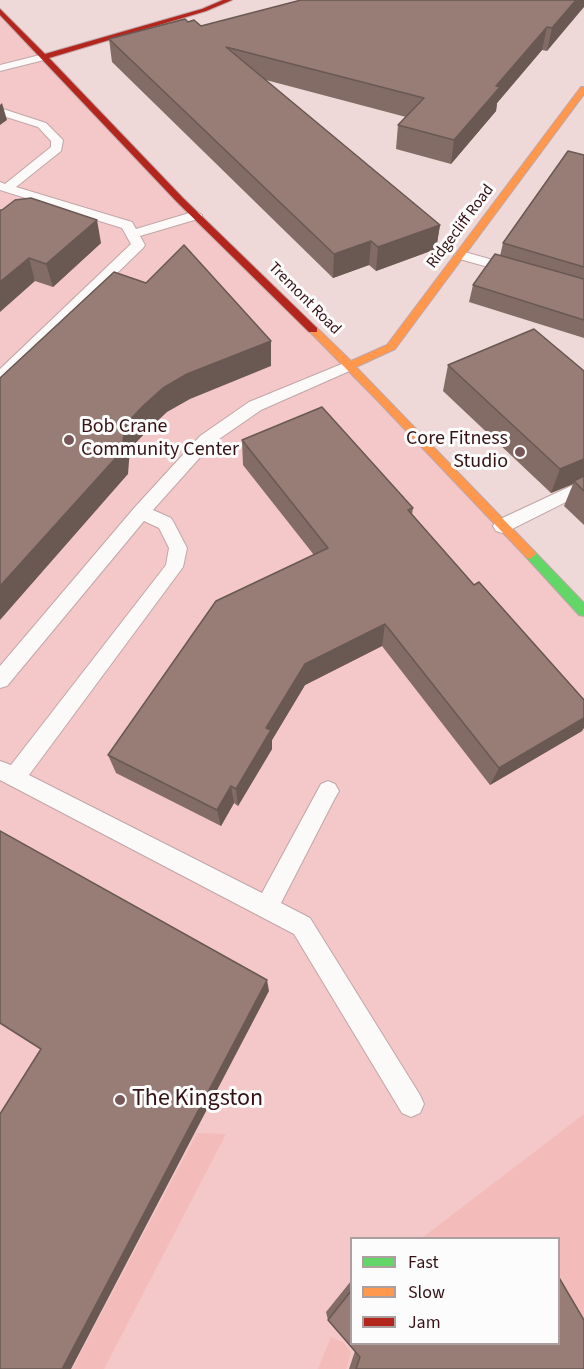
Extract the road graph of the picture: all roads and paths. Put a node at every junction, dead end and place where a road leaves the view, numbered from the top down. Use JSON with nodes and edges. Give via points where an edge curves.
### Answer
{"nodes":[{"id":1,"x":223,"y":1,"type":"edge"},
{"id":2,"x":0,"y":11,"type":"edge"},
{"id":3,"x":44,"y":57,"type":"junction"},
{"id":4,"x":0,"y":68,"type":"edge"},
{"id":5,"x":584,"y":89,"type":"edge"},
{"id":6,"x":0,"y":111,"type":"edge"},
{"id":7,"x":3,"y":187,"type":"edge"},
{"id":8,"x":196,"y":215,"type":"junction"},
{"id":9,"x":132,"y":234,"type":"junction"},
{"id":10,"x":461,"y":255,"type":"junction"},
{"id":11,"x":532,"y":276,"type":"edge"},
{"id":12,"x":349,"y":366,"type":"junction"},
{"id":13,"x":0,"y":378,"type":"edge"},
{"id":14,"x":584,"y":486,"type":"edge"},
{"id":15,"x":141,"y":512,"type":"junction"},
{"id":16,"x":502,"y":526,"type":"junction"},
{"id":17,"x":584,"y":611,"type":"edge"},
{"id":18,"x":0,"y":680,"type":"edge"},
{"id":19,"x":7,"y":773,"type":"edge"},
{"id":20,"x":328,"y":791,"type":"dead end"},
{"id":21,"x":266,"y":908,"type":"junction"},
{"id":22,"x":411,"y":1104,"type":"dead end"}],
"edges":[{"from":1,"to":3,"type":"main road"},
{"from":2,"to":3,"type":"main road","name":"Tremont Road"},
{"from":3,"to":4,"type":"lane"},
{"from":3,"to":8,"type":"main road","name":"Tremont Road"},
{"from":5,"to":10,"type":"main road","name":"Ridgecliff Road"},
{"from":6,"to":7,"type":"lane","via":[[42,125],[57,140],[57,148]]},
{"from":7,"to":9,"type":"lane","via":[[127,225]]},
{"from":8,"to":9,"type":"lane"},
{"from":8,"to":12,"type":"main road","name":"Tremont Road"},
{"from":9,"to":13,"type":"lane","via":[[138,245]]},
{"from":10,"to":11,"type":"lane"},
{"from":10,"to":12,"type":"main road","name":"Ridgecliff Road","via":[[391,347]]},
{"from":12,"to":15,"type":"lane","via":[[255,406],[206,440]]},
{"from":12,"to":16,"type":"main road","name":"Tremont Road"},
{"from":14,"to":16,"type":"lane"},
{"from":15,"to":18,"type":"lane"},
{"from":15,"to":19,"type":"lane","via":[[165,523],[178,548],[174,567]]},
{"from":16,"to":17,"type":"main road","name":"Tremont Road"},
{"from":19,"to":21,"type":"lane"},
{"from":20,"to":21,"type":"lane"},
{"from":21,"to":22,"type":"lane","via":[[302,926]]}]}
